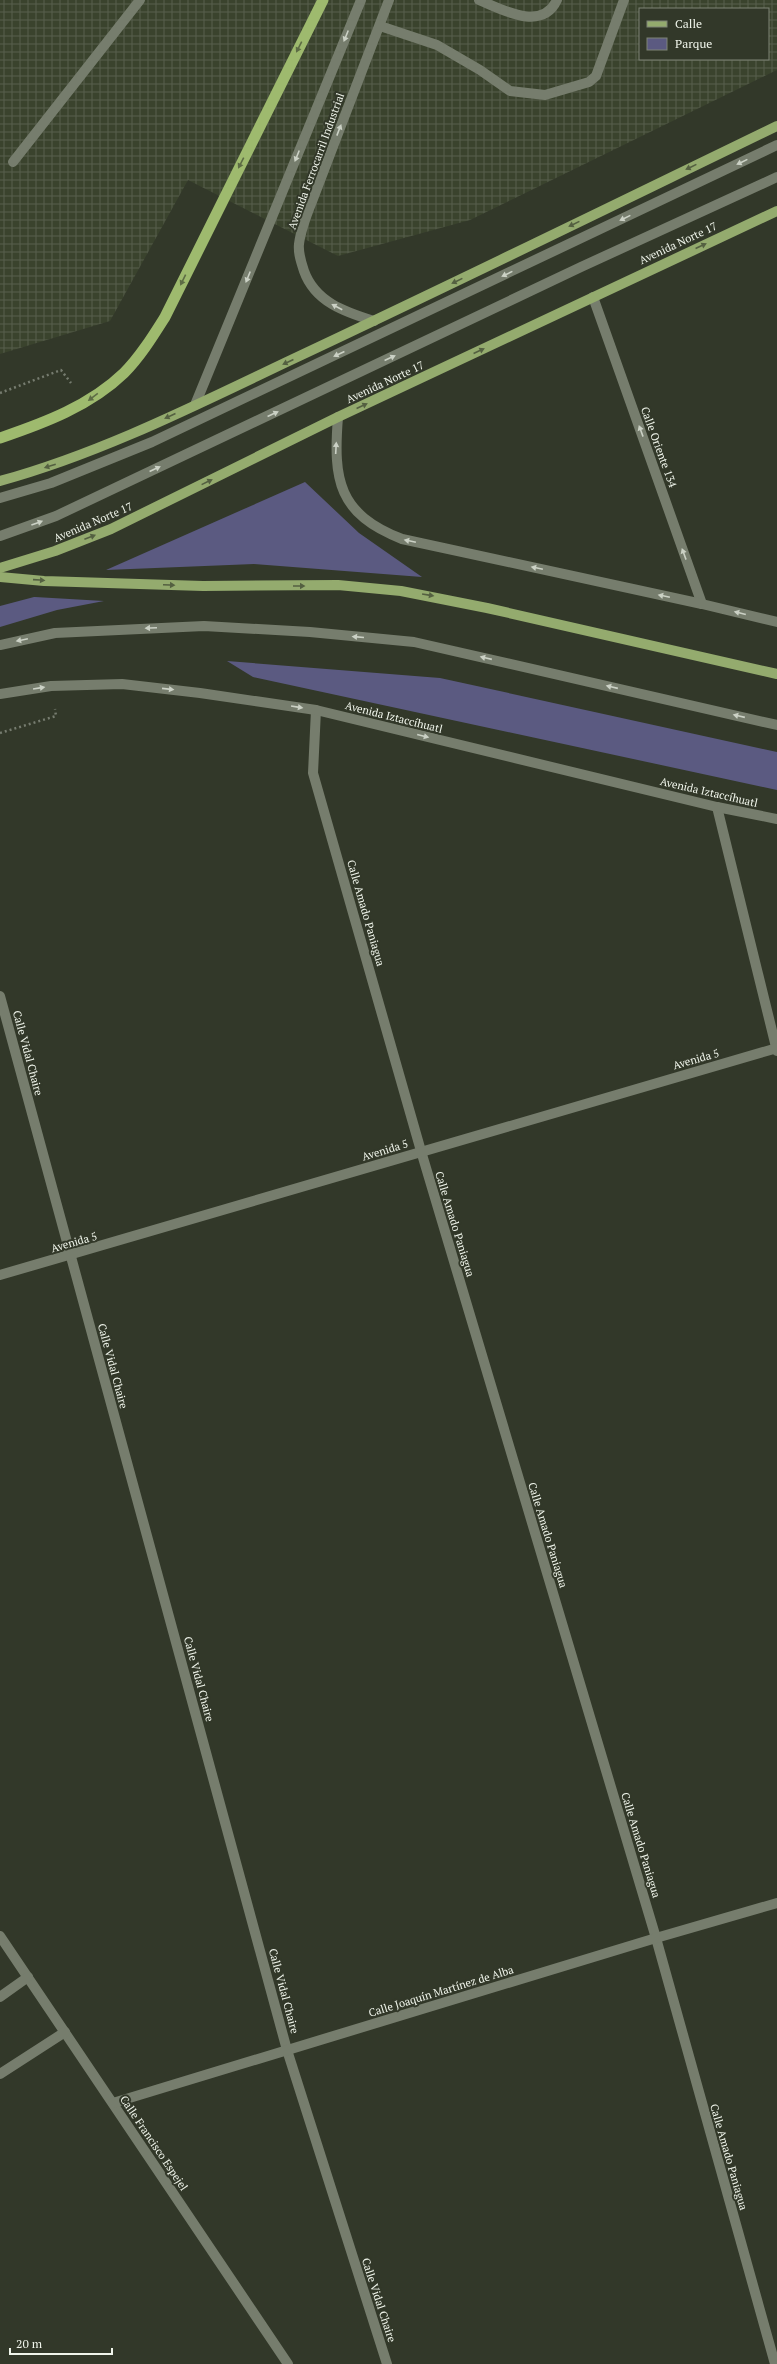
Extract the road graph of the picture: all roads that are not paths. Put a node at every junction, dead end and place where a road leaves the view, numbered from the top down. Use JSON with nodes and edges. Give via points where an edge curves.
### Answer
{"nodes":[{"id":1,"x":140,"y":0,"type":"edge"},
{"id":2,"x":323,"y":0,"type":"edge"},
{"id":3,"x":361,"y":0,"type":"edge"},
{"id":4,"x":390,"y":0,"type":"edge"},
{"id":5,"x":479,"y":0,"type":"edge"},
{"id":6,"x":557,"y":0,"type":"edge"},
{"id":7,"x":624,"y":0,"type":"edge"},
{"id":8,"x":380,"y":26,"type":"junction"},
{"id":9,"x":777,"y":126,"type":"edge"},
{"id":10,"x":777,"y":145,"type":"edge"},
{"id":11,"x":13,"y":162,"type":"dead end"},
{"id":12,"x":777,"y":178,"type":"edge"},
{"id":13,"x":777,"y":211,"type":"edge"},
{"id":14,"x":593,"y":297,"type":"junction"},
{"id":15,"x":374,"y":321,"type":"junction"},
{"id":16,"x":195,"y":405,"type":"junction"},
{"id":17,"x":338,"y":417,"type":"junction"},
{"id":18,"x":0,"y":438,"type":"edge"},
{"id":19,"x":0,"y":481,"type":"edge"},
{"id":20,"x":0,"y":498,"type":"edge"},
{"id":21,"x":0,"y":536,"type":"edge"},
{"id":22,"x":0,"y":568,"type":"edge"},
{"id":23,"x":0,"y":577,"type":"edge"},
{"id":24,"x":702,"y":604,"type":"junction"},
{"id":25,"x":777,"y":622,"type":"edge"},
{"id":26,"x":0,"y":645,"type":"edge"},
{"id":27,"x":777,"y":674,"type":"edge"},
{"id":28,"x":0,"y":694,"type":"edge"},
{"id":29,"x":316,"y":710,"type":"junction"},
{"id":30,"x":777,"y":725,"type":"edge"},
{"id":31,"x":717,"y":807,"type":"junction"},
{"id":32,"x":777,"y":819,"type":"edge"},
{"id":33,"x":0,"y":996,"type":"edge"},
{"id":34,"x":777,"y":1049,"type":"edge"},
{"id":35,"x":420,"y":1151,"type":"junction"},
{"id":36,"x":71,"y":1255,"type":"junction"},
{"id":37,"x":0,"y":1275,"type":"edge"},
{"id":38,"x":777,"y":1903,"type":"edge"},
{"id":39,"x":0,"y":1936,"type":"edge"},
{"id":40,"x":656,"y":1938,"type":"junction"},
{"id":41,"x":28,"y":1977,"type":"junction"},
{"id":42,"x":0,"y":1997,"type":"edge"},
{"id":43,"x":65,"y":2032,"type":"junction"},
{"id":44,"x":287,"y":2050,"type":"junction"},
{"id":45,"x":0,"y":2074,"type":"edge"},
{"id":46,"x":113,"y":2103,"type":"junction"},
{"id":47,"x":288,"y":2364,"type":"edge"},
{"id":48,"x":387,"y":2364,"type":"edge"},
{"id":49,"x":774,"y":2364,"type":"edge"}],
"edges":[{"from":1,"to":11,"type":"street"},
{"from":2,"to":18,"type":"highway","one_way":true,"via":[[165,316],[147,345],[124,374],[85,403]]},
{"from":3,"to":16,"type":"street","one_way":true},
{"from":4,"to":8,"type":"street","name":"Avenida Ferrocarril Industrial"},
{"from":5,"to":6,"type":"street","via":[[521,17],[538,17],[553,9]]},
{"from":7,"to":8,"type":"street","via":[[596,76],[589,82],[545,95],[510,92],[480,70],[437,45]]},
{"from":15,"to":8,"type":"street","name":"Avenida Ferrocarril Industrial","one_way":true,"via":[[346,312],[326,301],[314,290],[306,278],[299,245],[301,230]]},
{"from":9,"to":15,"type":"main road","one_way":true},
{"from":10,"to":20,"type":"street","one_way":true,"via":[[152,442],[50,483]]},
{"from":21,"to":12,"type":"street","one_way":true,"via":[[56,516],[574,270]]},
{"from":14,"to":13,"type":"main road","name":"Avenida Norte 17","one_way":true},
{"from":17,"to":14,"type":"main road","name":"Avenida Norte 17","one_way":true},
{"from":24,"to":14,"type":"street","name":"Calle Oriente 134","one_way":true},
{"from":15,"to":16,"type":"main road","one_way":true},
{"from":16,"to":19,"type":"main road","one_way":true,"via":[[57,464]]},
{"from":22,"to":17,"type":"main road","name":"Avenida Norte 17","one_way":true,"via":[[55,551],[111,529]]},
{"from":24,"to":17,"type":"street","one_way":true,"via":[[402,540],[381,531],[353,507],[339,480],[335,453]]},
{"from":23,"to":27,"type":"main road","one_way":true,"via":[[44,581],[204,586],[338,586],[401,591]]},
{"from":25,"to":24,"type":"street","one_way":true},
{"from":30,"to":26,"type":"street","one_way":true,"via":[[406,642],[310,632],[204,626],[55,633]]},
{"from":28,"to":29,"type":"street","name":"Avenida Iztaccíhuatl","one_way":true,"via":[[51,686],[122,684],[200,692]]},
{"from":29,"to":31,"type":"street","name":"Avenida Iztaccíhuatl","one_way":true},
{"from":29,"to":35,"type":"street","name":"Calle Amado Paniagua","via":[[314,773]]},
{"from":31,"to":32,"type":"street","name":"Avenida Iztaccíhuatl"},
{"from":31,"to":34,"type":"street"},
{"from":33,"to":36,"type":"street","name":"Calle Vidal Chaire"},
{"from":34,"to":35,"type":"street","name":"Avenida 5"},
{"from":35,"to":36,"type":"street","name":"Avenida 5"},
{"from":35,"to":40,"type":"street","name":"Calle Amado Paniagua"},
{"from":36,"to":37,"type":"street","name":"Avenida 5"},
{"from":36,"to":44,"type":"street","name":"Calle Vidal Chaire"},
{"from":38,"to":40,"type":"street","name":"Calle Joaquín Martínez de Alba"},
{"from":39,"to":41,"type":"street","name":"Calle Francisco Espejel"},
{"from":40,"to":44,"type":"street","name":"Calle Joaquín Martínez de Alba"},
{"from":40,"to":49,"type":"street","name":"Calle Amado Paniagua"},
{"from":41,"to":42,"type":"street"},
{"from":41,"to":43,"type":"street","name":"Calle Francisco Espejel"},
{"from":43,"to":45,"type":"street"},
{"from":43,"to":46,"type":"street","name":"Calle Francisco Espejel"},
{"from":44,"to":46,"type":"street","name":"Calle Joaquín Martínez de Alba"},
{"from":44,"to":48,"type":"street","name":"Calle Vidal Chaire"},
{"from":46,"to":47,"type":"street","name":"Calle Francisco Espejel"}]}
